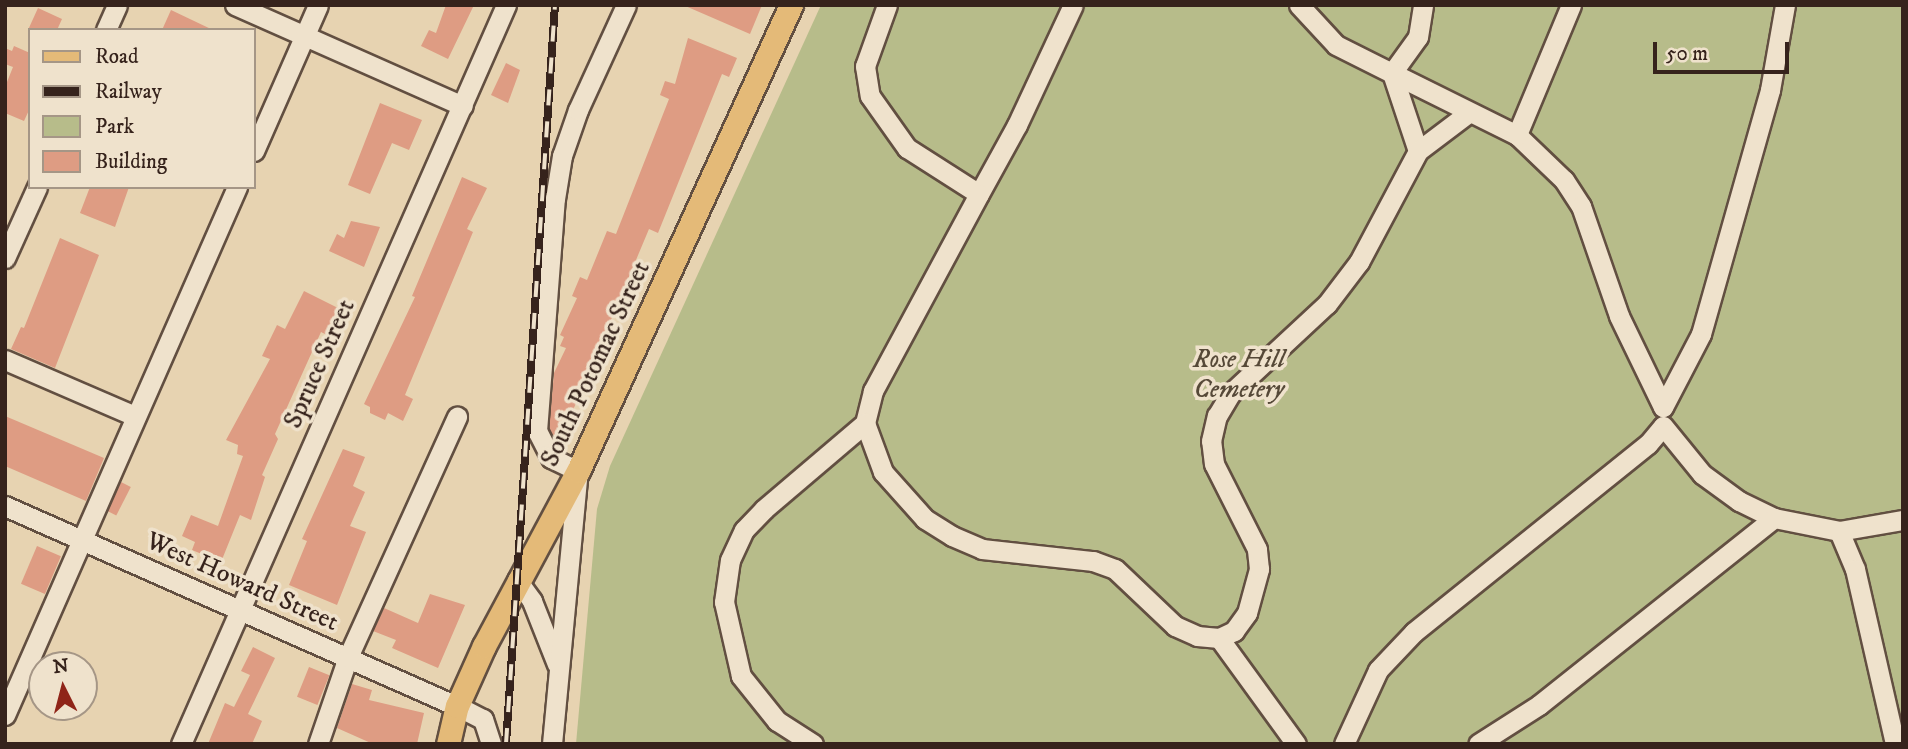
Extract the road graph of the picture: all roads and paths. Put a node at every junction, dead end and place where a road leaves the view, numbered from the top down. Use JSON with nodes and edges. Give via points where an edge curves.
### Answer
{"nodes":[{"id":1,"x":117,"y":5,"type":"edge"},
{"id":2,"x":235,"y":5,"type":"edge"},
{"id":3,"x":318,"y":5,"type":"edge"},
{"id":4,"x":506,"y":5,"type":"edge"},
{"id":5,"x":626,"y":5,"type":"edge"},
{"id":6,"x":791,"y":5,"type":"edge"},
{"id":7,"x":887,"y":5,"type":"edge"},
{"id":8,"x":1073,"y":5,"type":"edge"},
{"id":9,"x":1299,"y":5,"type":"edge"},
{"id":10,"x":1423,"y":5,"type":"edge"},
{"id":11,"x":1571,"y":5,"type":"edge"},
{"id":12,"x":1786,"y":5,"type":"edge"},
{"id":13,"x":107,"y":28,"type":"edge"},
{"id":14,"x":305,"y":36,"type":"junction"},
{"id":15,"x":1392,"y":73,"type":"junction"},
{"id":16,"x":463,"y":106,"type":"junction"},
{"id":17,"x":1467,"y":114,"type":"junction"},
{"id":18,"x":1517,"y":135,"type":"junction"},
{"id":19,"x":256,"y":146,"type":"edge"},
{"id":20,"x":1418,"y":151,"type":"junction"},
{"id":21,"x":36,"y":189,"type":"edge"},
{"id":22,"x":236,"y":189,"type":"edge"},
{"id":23,"x":979,"y":194,"type":"junction"},
{"id":24,"x":5,"y":258,"type":"edge"},
{"id":25,"x":5,"y":360,"type":"edge"},
{"id":26,"x":135,"y":416,"type":"junction"},
{"id":27,"x":457,"y":417,"type":"dead end"},
{"id":28,"x":1663,"y":417,"type":"junction"},
{"id":29,"x":865,"y":423,"type":"junction"},
{"id":30,"x":578,"y":471,"type":"junction"},
{"id":31,"x":5,"y":506,"type":"edge"},
{"id":32,"x":1774,"y":518,"type":"junction"},
{"id":33,"x":1903,"y":520,"type":"edge"},
{"id":34,"x":1839,"y":531,"type":"junction"},
{"id":35,"x":80,"y":539,"type":"junction"},
{"id":36,"x":517,"y":580,"type":"junction"},
{"id":37,"x":241,"y":609,"type":"junction"},
{"id":38,"x":1219,"y":638,"type":"junction"},
{"id":39,"x":348,"y":657,"type":"junction"},
{"id":40,"x":558,"y":668,"type":"junction"},
{"id":41,"x":457,"y":706,"type":"junction"},
{"id":42,"x":5,"y":715,"type":"edge"},
{"id":43,"x":181,"y":744,"type":"edge"},
{"id":44,"x":318,"y":744,"type":"edge"},
{"id":45,"x":448,"y":744,"type":"edge"},
{"id":46,"x":491,"y":744,"type":"edge"},
{"id":47,"x":552,"y":744,"type":"edge"},
{"id":48,"x":813,"y":744,"type":"edge"},
{"id":49,"x":1296,"y":744,"type":"edge"},
{"id":50,"x":1344,"y":744,"type":"edge"},
{"id":51,"x":1478,"y":744,"type":"edge"},
{"id":52,"x":1895,"y":744,"type":"edge"}],
"edges":[{"from":1,"to":13,"type":"street"},
{"from":2,"to":14,"type":"street"},
{"from":3,"to":14,"type":"street"},
{"from":4,"to":16,"type":"street","name":"Spruce Street"},
{"from":5,"to":30,"type":"street","via":[[578,110],[562,156],[555,199],[537,431],[551,458]]},
{"from":6,"to":30,"type":"main road","name":"South Potomac Street"},
{"from":7,"to":23,"type":"street","via":[[865,66],[870,96],[906,148]]},
{"from":8,"to":23,"type":"street"},
{"from":9,"to":15,"type":"street","via":[[1336,46]]},
{"from":10,"to":15,"type":"street","via":[[1418,37]]},
{"from":11,"to":18,"type":"street"},
{"from":12,"to":28,"type":"street","via":[[1770,90],[1701,334]]},
{"from":14,"to":16,"type":"street"},
{"from":14,"to":19,"type":"street"},
{"from":15,"to":17,"type":"street"},
{"from":15,"to":20,"type":"street"},
{"from":16,"to":37,"type":"street","name":"Spruce Street"},
{"from":17,"to":18,"type":"street"},
{"from":17,"to":20,"type":"street"},
{"from":18,"to":28,"type":"street","via":[[1564,180],[1581,206],[1619,316]]},
{"from":20,"to":38,"type":"street","via":[[1359,262],[1326,304],[1230,394],[1217,416],[1211,441],[1214,464],[1257,550],[1259,569],[1247,613],[1234,631]]},
{"from":21,"to":24,"type":"street"},
{"from":22,"to":26,"type":"street"},
{"from":23,"to":29,"type":"street","via":[[891,353]]},
{"from":25,"to":26,"type":"street"},
{"from":26,"to":35,"type":"street"},
{"from":27,"to":39,"type":"street"},
{"from":28,"to":32,"type":"street","via":[[1702,474],[1739,501]]},
{"from":28,"to":50,"type":"street","via":[[1648,444],[1414,632],[1378,670]]},
{"from":29,"to":38,"type":"street","via":[[874,454],[901,497],[952,536],[982,549],[1093,561],[1115,569],[1175,626],[1197,636]]},
{"from":29,"to":48,"type":"street","via":[[764,509],[744,530],[730,560],[724,603],[741,676],[777,721]]},
{"from":30,"to":36,"type":"main road","name":"South Potomac Street"},
{"from":30,"to":40,"type":"street"},
{"from":31,"to":35,"type":"street","name":"West Howard Street"},
{"from":32,"to":34,"type":"street"},
{"from":32,"to":51,"type":"street","via":[[1539,705]]},
{"from":33,"to":34,"type":"street"},
{"from":34,"to":52,"type":"street","via":[[1855,569]]},
{"from":35,"to":37,"type":"street","name":"West Howard Street"},
{"from":35,"to":42,"type":"street"},
{"from":36,"to":40,"type":"street","via":[[532,601]]},
{"from":36,"to":41,"type":"main road","name":"South Potomac Street"},
{"from":37,"to":39,"type":"street","name":"West Howard Street"},
{"from":37,"to":43,"type":"street","name":"Spruce Street"},
{"from":38,"to":49,"type":"street"},
{"from":39,"to":41,"type":"street","name":"West Howard Street"},
{"from":39,"to":44,"type":"street"},
{"from":40,"to":47,"type":"street"},
{"from":41,"to":45,"type":"main road","name":"South Potomac Street"},
{"from":41,"to":46,"type":"street","name":"West Howard Street","via":[[482,719]]}]}
